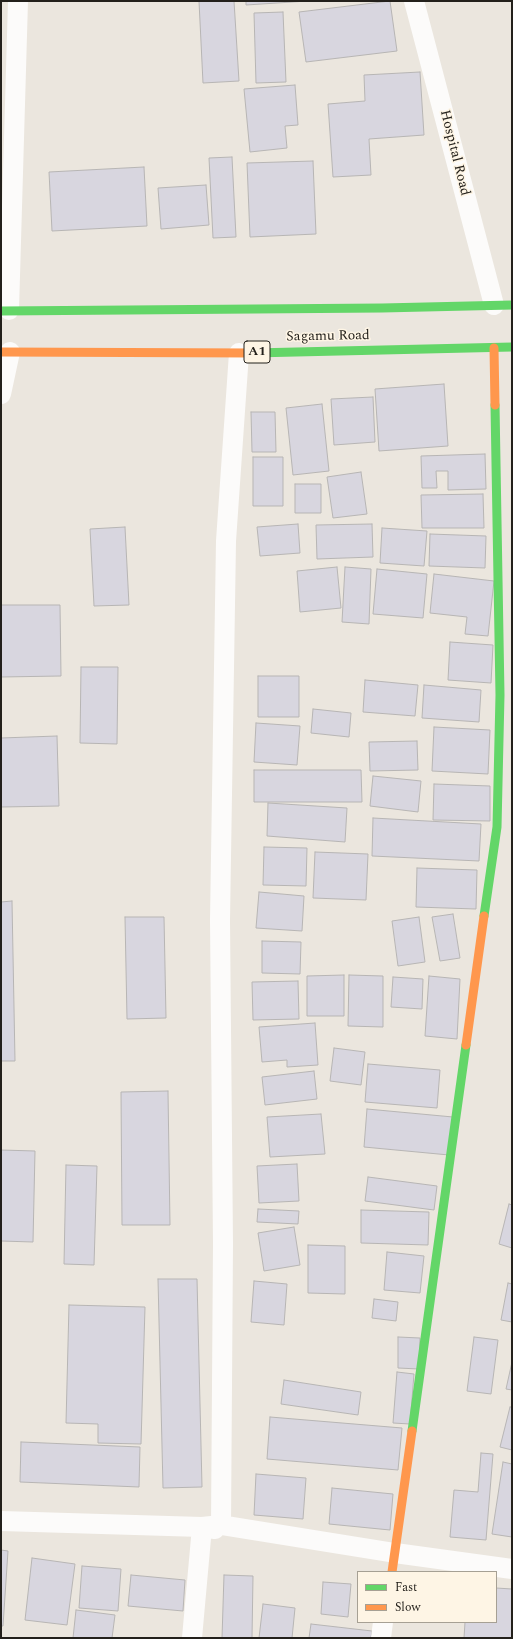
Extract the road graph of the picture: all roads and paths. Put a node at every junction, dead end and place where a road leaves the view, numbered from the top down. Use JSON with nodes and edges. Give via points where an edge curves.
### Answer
{"nodes":[{"id":1,"x":18,"y":1,"type":"edge"},
{"id":2,"x":414,"y":1,"type":"edge"},
{"id":3,"x":503,"y":305,"type":"edge"},
{"id":4,"x":5,"y":310,"type":"edge"},
{"id":5,"x":512,"y":347,"type":"edge"},
{"id":6,"x":494,"y":348,"type":"junction"},
{"id":7,"x":5,"y":352,"type":"edge"},
{"id":8,"x":239,"y":353,"type":"junction"},
{"id":9,"x":1,"y":394,"type":"edge"},
{"id":10,"x":1,"y":1521,"type":"edge"},
{"id":11,"x":212,"y":1526,"type":"junction"},
{"id":12,"x":394,"y":1563,"type":"edge"},
{"id":13,"x":512,"y":1569,"type":"edge"},
{"id":14,"x":384,"y":1623,"type":"edge"},
{"id":15,"x":192,"y":1638,"type":"edge"},
{"id":16,"x":381,"y":1638,"type":"edge"}],
"edges":[{"from":1,"to":4,"type":"street"},
{"from":2,"to":3,"type":"street","name":"Hospital Road"},
{"from":3,"to":4,"type":"main road","name":"Sagamu Road"},
{"from":5,"to":6,"type":"main road","name":"Sagamu Road","number":"A1"},
{"from":6,"to":8,"type":"main road","name":"Sagamu Road","number":"A1"},
{"from":6,"to":12,"type":"main road","via":[[500,695],[497,827]]},
{"from":7,"to":8,"type":"main road","name":"Sagamu Road","number":"A1"},
{"from":7,"to":9,"type":"street"},
{"from":8,"to":11,"type":"street","via":[[226,541],[220,920],[223,1244]]},
{"from":10,"to":11,"type":"street"},
{"from":11,"to":12,"type":"street"},
{"from":11,"to":15,"type":"street"},
{"from":12,"to":13,"type":"street"},
{"from":14,"to":16,"type":"street"}]}
